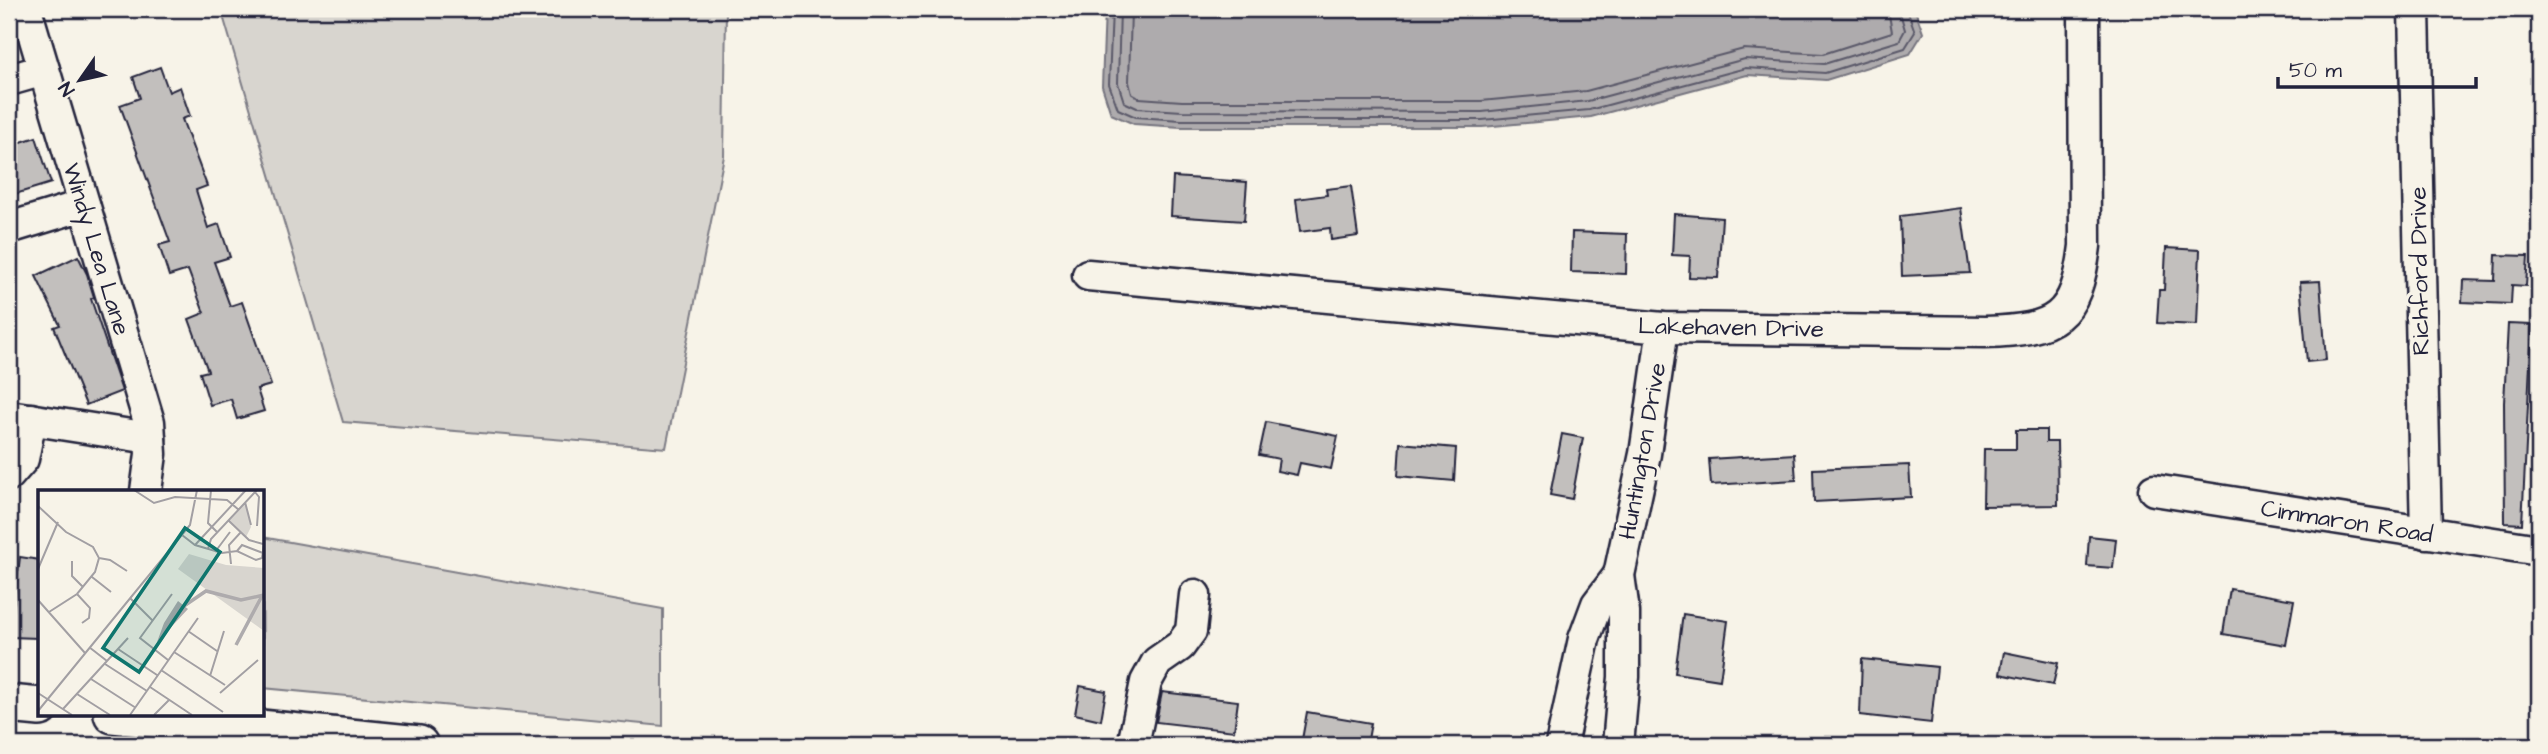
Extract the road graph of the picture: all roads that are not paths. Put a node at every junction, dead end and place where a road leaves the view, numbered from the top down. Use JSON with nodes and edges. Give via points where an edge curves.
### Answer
{"nodes":[{"id":1,"x":26,"y":9,"type":"edge"},
{"id":2,"x":2084,"y":9,"type":"edge"},
{"id":3,"x":2414,"y":9,"type":"edge"},
{"id":4,"x":44,"y":70,"type":"junction"},
{"id":5,"x":9,"y":80,"type":"edge"},
{"id":6,"x":84,"y":205,"type":"junction"},
{"id":7,"x":9,"y":228,"type":"edge"},
{"id":8,"x":1088,"y":275,"type":"dead end"},
{"id":9,"x":1663,"y":328,"type":"junction"},
{"id":10,"x":20,"y":418,"type":"edge"},
{"id":11,"x":150,"y":438,"type":"junction"},
{"id":12,"x":9,"y":475,"type":"edge"},
{"id":13,"x":146,"y":490,"type":"edge"},
{"id":14,"x":2154,"y":490,"type":"dead end"},
{"id":15,"x":2426,"y":533,"type":"junction"},
{"id":16,"x":2539,"y":550,"type":"edge"},
{"id":17,"x":1619,"y":575,"type":"junction"},
{"id":18,"x":1195,"y":595,"type":"dead end"},
{"id":19,"x":9,"y":705,"type":"edge"},
{"id":20,"x":38,"y":707,"type":"edge"},
{"id":21,"x":140,"y":716,"type":"edge"},
{"id":22,"x":419,"y":745,"type":"edge"},
{"id":23,"x":1133,"y":745,"type":"edge"},
{"id":24,"x":1561,"y":745,"type":"edge"},
{"id":25,"x":1618,"y":745,"type":"edge"}],
"edges":[{"from":1,"to":4,"type":"street","name":"Windy Lea Lane"},
{"from":2,"to":9,"type":"street","name":"Lakehaven Drive","via":[[2085,246],[2081,279],[2063,312],[2043,325],[2019,331]]},
{"from":3,"to":15,"type":"street","name":"Richford Drive"},
{"from":4,"to":5,"type":"street"},
{"from":4,"to":6,"type":"street","name":"Windy Lea Lane"},
{"from":6,"to":7,"type":"street"},
{"from":6,"to":11,"type":"street","name":"Windy Lea Lane"},
{"from":8,"to":9,"type":"street","name":"Lakehaven Drive"},
{"from":9,"to":17,"type":"street","name":"Huntington Drive","via":[[1645,454]]},
{"from":10,"to":11,"type":"street"},
{"from":10,"to":12,"type":"street","via":[[23,459]]},
{"from":11,"to":13,"type":"street","name":"Windy Lea Lane"},
{"from":14,"to":15,"type":"street","name":"Cimmaron Road"},
{"from":15,"to":16,"type":"street","name":"Cimmaron Road"},
{"from":17,"to":24,"type":"street","name":"Huntington Drive","via":[[1597,604],[1584,639]]},
{"from":17,"to":25,"type":"street","name":"Huntington Drive","via":[[1624,677]]},
{"from":18,"to":23,"type":"street","via":[[1191,631],[1180,646],[1157,662],[1146,682]]},
{"from":19,"to":20,"type":"main road"},
{"from":21,"to":22,"type":"main road"}]}
